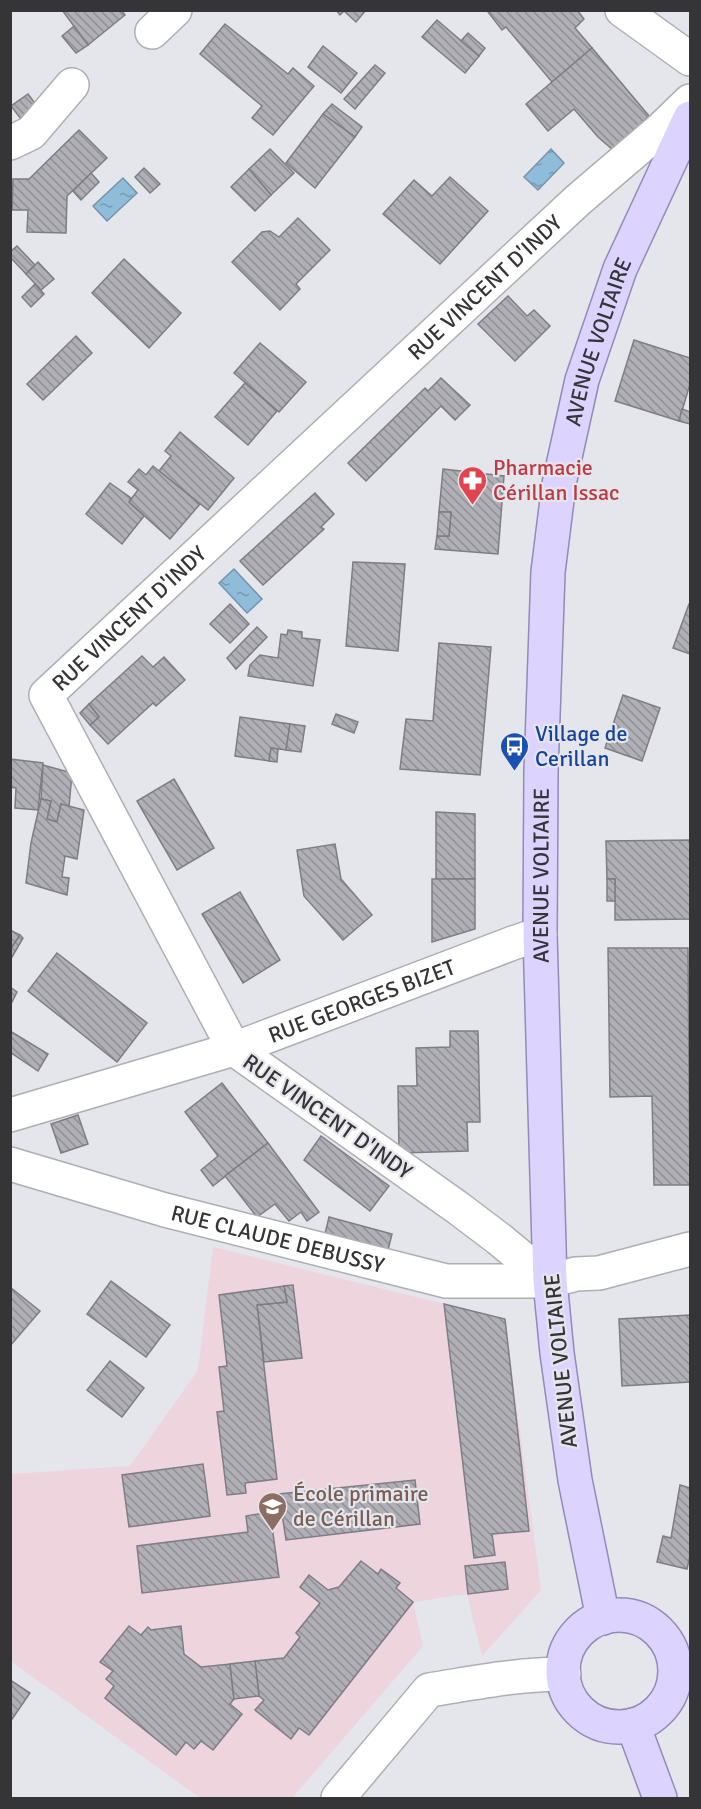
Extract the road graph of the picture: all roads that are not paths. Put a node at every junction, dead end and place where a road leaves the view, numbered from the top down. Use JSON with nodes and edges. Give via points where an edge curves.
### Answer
{"nodes":[{"id":1,"x":622,"y":10,"type":"edge"},
{"id":2,"x":690,"y":59,"type":"edge"},
{"id":3,"x":72,"y":85,"type":"dead end"},
{"id":4,"x":690,"y":101,"type":"edge"},
{"id":5,"x":690,"y":118,"type":"edge"},
{"id":6,"x":10,"y":143,"type":"edge"},
{"id":7,"x":540,"y":934,"type":"junction"},
{"id":8,"x":234,"y":1049,"type":"junction"},
{"id":9,"x":10,"y":1115,"type":"edge"},
{"id":10,"x":10,"y":1164,"type":"edge"},
{"id":11,"x":690,"y":1249,"type":"edge"},
{"id":12,"x":550,"y":1281,"type":"junction"},
{"id":13,"x":603,"y":1618,"type":"junction"},
{"id":14,"x":564,"y":1674,"type":"junction"},
{"id":15,"x":633,"y":1725,"type":"junction"},
{"id":16,"x":338,"y":1798,"type":"edge"},
{"id":17,"x":660,"y":1798,"type":"edge"}],
"edges":[{"from":1,"to":2,"type":"street"},
{"from":3,"to":6,"type":"street","via":[[31,133]]},
{"from":4,"to":8,"type":"street","name":"RUE VINCENT D'INDY","via":[[578,200],[46,695]]},
{"from":5,"to":7,"type":"main road","name":"AVENUE VOLTAIRE","via":[[620,270],[582,380],[559,483],[548,572]]},
{"from":7,"to":8,"type":"street","name":"RUE GEORGES BIZET"},
{"from":7,"to":12,"type":"main road","name":"AVENUE VOLTAIRE"},
{"from":8,"to":9,"type":"street","name":"RUE GEORGES BIZET"},
{"from":8,"to":12,"type":"street","name":"RUE VINCENT D'INDY","via":[[476,1221]]},
{"from":10,"to":12,"type":"street","name":"RUE CLAUDE DEBUSSY","via":[[165,1210],[446,1281]]},
{"from":11,"to":12,"type":"street","name":"RUE CLAUDE DEBUSSY","via":[[599,1273]]},
{"from":12,"to":13,"type":"main road","name":"AVENUE VOLTAIRE","via":[[574,1480]]},
{"from":13,"to":14,"type":"main road","via":[[584,1628],[572,1642],[564,1659]]},
{"from":13,"to":15,"type":"main road","via":[[631,1616],[646,1622],[659,1632],[674,1661],[675,1679],[670,1696],[646,1721]]},
{"from":14,"to":15,"type":"main road","via":[[569,1696],[580,1712],[612,1727]]},
{"from":14,"to":16,"type":"street","via":[[527,1675],[429,1690]]},
{"from":15,"to":17,"type":"main road"}]}
